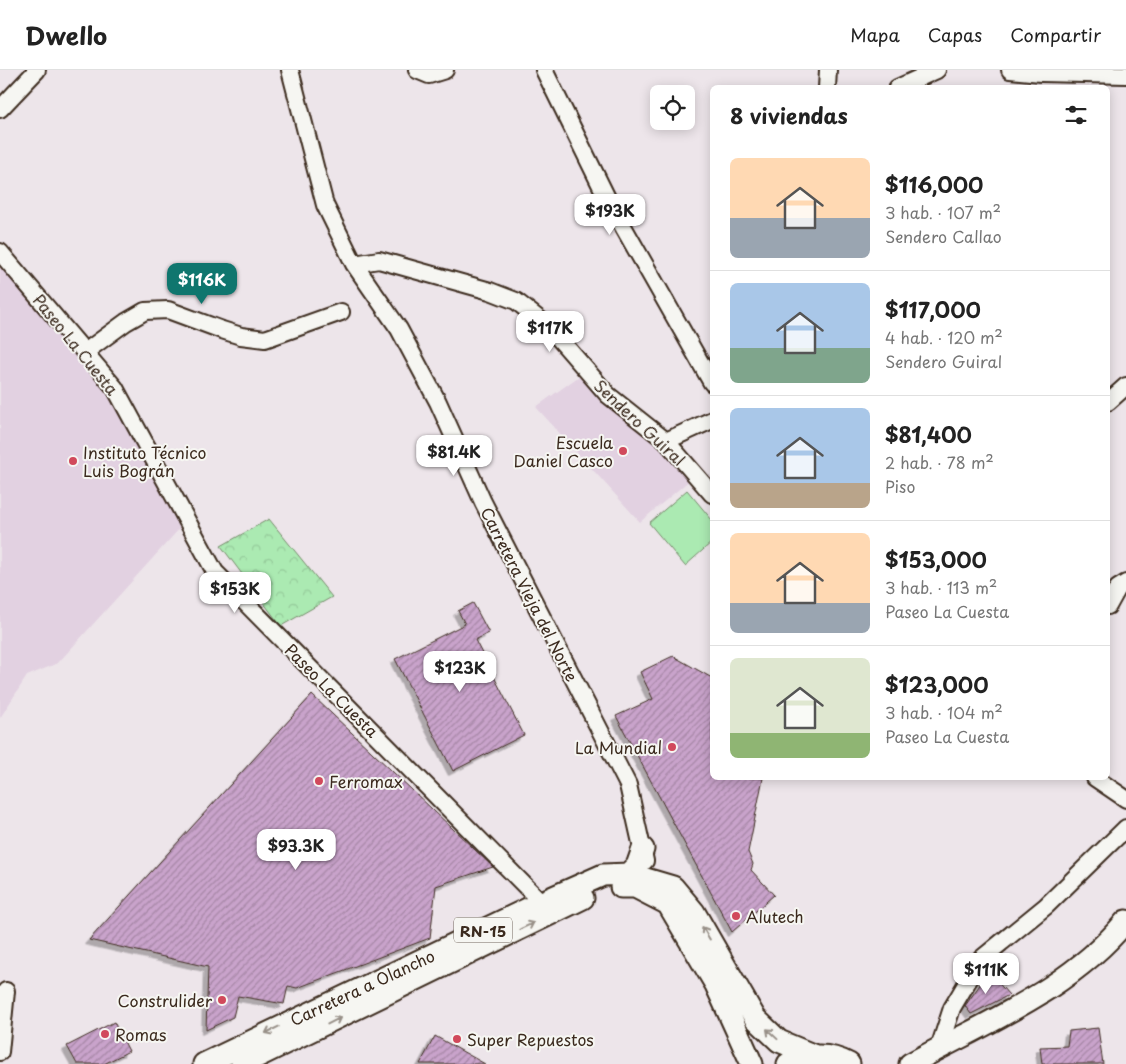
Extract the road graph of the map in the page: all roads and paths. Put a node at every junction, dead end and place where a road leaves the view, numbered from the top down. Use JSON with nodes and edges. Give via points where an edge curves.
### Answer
{"nodes":[{"id":1,"x":37,"y":70,"type":"edge"},
{"id":2,"x":290,"y":70,"type":"edge"},
{"id":3,"x":417,"y":70,"type":"edge"},
{"id":4,"x":445,"y":70,"type":"edge"},
{"id":5,"x":544,"y":70,"type":"edge"},
{"id":6,"x":828,"y":70,"type":"edge"},
{"id":7,"x":936,"y":70,"type":"edge"},
{"id":8,"x":1010,"y":70,"type":"edge"},
{"id":9,"x":1041,"y":72,"type":"edge"},
{"id":10,"x":1126,"y":75,"type":"edge"},
{"id":11,"x":827,"y":85,"type":"edge"},
{"id":12,"x":904,"y":85,"type":"edge"},
{"id":13,"x":0,"y":109,"type":"edge"},
{"id":14,"x":0,"y":252,"type":"edge"},
{"id":15,"x":354,"y":264,"type":"junction"},
{"id":16,"x":341,"y":312,"type":"dead end"},
{"id":17,"x":85,"y":352,"type":"junction"},
{"id":18,"x":710,"y":380,"type":"edge"},
{"id":19,"x":1126,"y":386,"type":"edge"},
{"id":20,"x":1110,"y":400,"type":"edge"},
{"id":21,"x":710,"y":421,"type":"edge"},
{"id":22,"x":666,"y":441,"type":"junction"},
{"id":23,"x":710,"y":492,"type":"edge"},
{"id":24,"x":1126,"y":583,"type":"edge"},
{"id":25,"x":1110,"y":602,"type":"edge"},
{"id":26,"x":1098,"y":780,"type":"edge"},
{"id":27,"x":1126,"y":799,"type":"edge"},
{"id":28,"x":1126,"y":828,"type":"edge"},
{"id":29,"x":643,"y":849,"type":"joint"},
{"id":30,"x":639,"y":876,"type":"junction"},
{"id":31,"x":547,"y":908,"type":"junction"},
{"id":32,"x":1126,"y":921,"type":"edge"},
{"id":33,"x":6,"y":991,"type":"dead end"},
{"id":34,"x":939,"y":1048,"type":"junction"},
{"id":35,"x":0,"y":1052,"type":"edge"},
{"id":36,"x":815,"y":1056,"type":"junction"},
{"id":37,"x":204,"y":1064,"type":"edge"},
{"id":38,"x":242,"y":1064,"type":"edge"},
{"id":39,"x":752,"y":1064,"type":"edge"},
{"id":40,"x":788,"y":1064,"type":"edge"},
{"id":41,"x":849,"y":1064,"type":"edge"},
{"id":42,"x":910,"y":1064,"type":"edge"}],
"edges":[{"from":1,"to":13,"type":"street"},
{"from":2,"to":15,"type":"street","name":"Carretera Vieja del Norte","via":[[325,205]]},
{"from":3,"to":4,"type":"street","via":[[429,75]]},
{"from":5,"to":18,"type":"street","via":[[608,200]]},
{"from":6,"to":11,"type":"street"},
{"from":7,"to":12,"type":"street"},
{"from":8,"to":9,"type":"street"},
{"from":9,"to":10,"type":"street"},
{"from":14,"to":17,"type":"street","name":"Paseo La Cuesta"},
{"from":15,"to":22,"type":"street","name":"Sendero Guiral","via":[[379,260],[516,301],[549,327],[608,396]]},
{"from":15,"to":29,"type":"street","name":"Carretera Vieja del Norte","via":[[399,329],[438,402],[483,502],[628,785]]},
{"from":16,"to":17,"type":"street","via":[[266,339],[242,336],[168,310],[145,311]]},
{"from":17,"to":31,"type":"street","name":"Paseo La Cuesta","via":[[115,388],[215,572]]},
{"from":19,"to":20,"type":"street"},
{"from":21,"to":22,"type":"street"},
{"from":22,"to":23,"type":"street","name":"Sendero Guiral"},
{"from":24,"to":25,"type":"street","via":[[1118,588]]},
{"from":26,"to":27,"type":"street"},
{"from":28,"to":34,"type":"street","via":[[1046,906],[981,959],[952,1008]]},
{"from":29,"to":30,"type":"main road","via":[[637,866]]},
{"from":30,"to":31,"type":"main road","name":"Carretera a Olancho","number":"RN-15","via":[[603,875]]},
{"from":36,"to":30,"type":"main road","name":"Carretera a Olancho","number":"RN-15","one_way":true,"via":[[779,1041],[755,1018],[694,912],[673,887]]},
{"from":31,"to":37,"type":"main road","name":"Carretera a Olancho","number":"RN-15","one_way":true},
{"from":38,"to":31,"type":"main road","name":"Carretera a Olancho","number":"RN-15","one_way":true},
{"from":31,"to":39,"type":"main road","name":"Carretera a Olancho","number":"RN-15","via":[[603,888],[635,887],[668,904],[716,985]]},
{"from":32,"to":34,"type":"main road","via":[[1092,958],[1061,981]]},
{"from":33,"to":35,"type":"street"},
{"from":34,"to":42,"type":"main road"},
{"from":36,"to":40,"type":"main road","number":"RN-15","via":[[799,1058]]},
{"from":36,"to":41,"type":"main road","number":"RN-15","via":[[831,1057]]}]}
